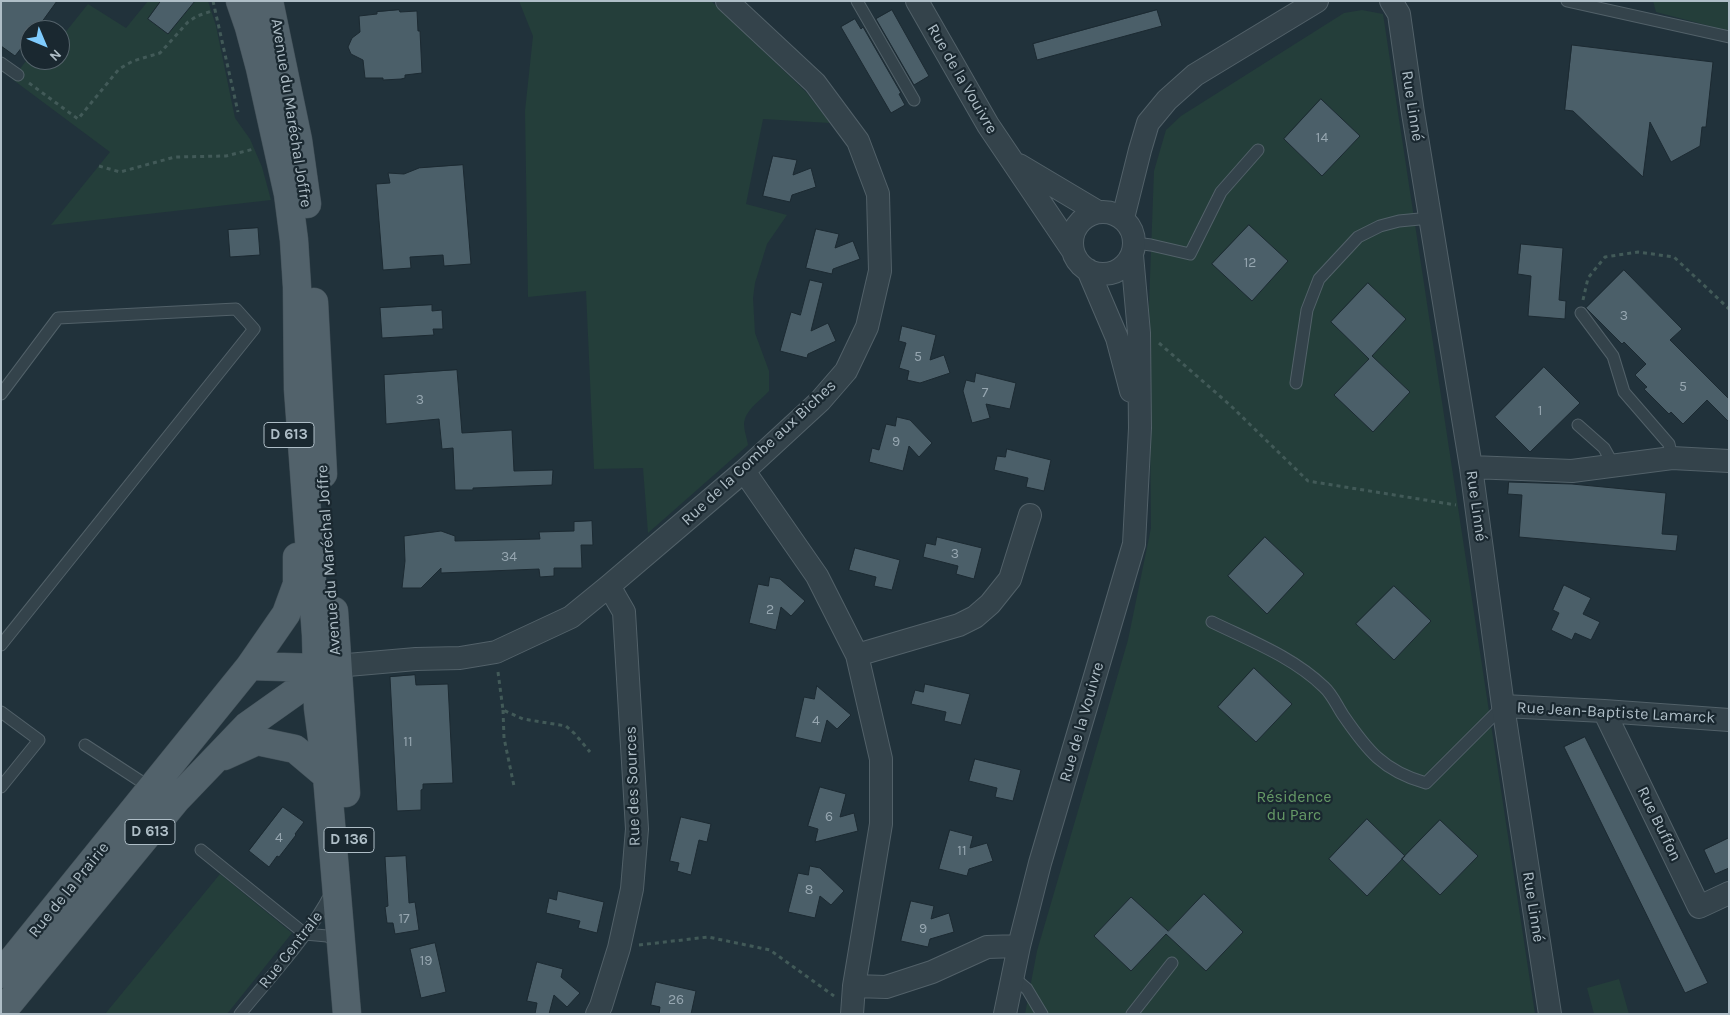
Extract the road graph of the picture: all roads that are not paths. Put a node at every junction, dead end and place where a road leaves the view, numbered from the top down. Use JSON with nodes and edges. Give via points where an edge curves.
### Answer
{"nodes":[{"id":1,"x":727,"y":1,"type":"edge"},
{"id":2,"x":857,"y":1,"type":"edge"},
{"id":3,"x":917,"y":1,"type":"edge"},
{"id":4,"x":930,"y":1,"type":"edge"},
{"id":5,"x":1317,"y":1,"type":"edge"},
{"id":6,"x":1391,"y":1,"type":"edge"},
{"id":7,"x":1567,"y":1,"type":"edge"},
{"id":8,"x":227,"y":6,"type":"edge"},
{"id":9,"x":266,"y":11,"type":"edge"},
{"id":10,"x":1729,"y":37,"type":"edge"},
{"id":11,"x":945,"y":50,"type":"junction"},
{"id":12,"x":1,"y":63,"type":"edge"},
{"id":13,"x":18,"y":75,"type":"road end"},
{"id":14,"x":914,"y":100,"type":"dead end"},
{"id":15,"x":1258,"y":150,"type":"dead end"},
{"id":16,"x":1009,"y":157,"type":"junction"},
{"id":17,"x":1098,"y":212,"type":"junction"},
{"id":18,"x":1123,"y":218,"type":"junction"},
{"id":19,"x":1430,"y":218,"type":"junction"},
{"id":20,"x":1134,"y":249,"type":"junction"},
{"id":21,"x":1073,"y":251,"type":"junction"},
{"id":22,"x":1088,"y":270,"type":"junction"},
{"id":23,"x":297,"y":287,"type":"junction"},
{"id":24,"x":1581,"y":313,"type":"road end"},
{"id":25,"x":1296,"y":383,"type":"dead end"},
{"id":26,"x":1,"y":394,"type":"edge"},
{"id":27,"x":1578,"y":424,"type":"dead end"},
{"id":28,"x":1140,"y":428,"type":"junction"},
{"id":29,"x":1672,"y":458,"type":"junction"},
{"id":30,"x":1729,"y":461,"type":"edge"},
{"id":31,"x":1614,"y":466,"type":"junction"},
{"id":32,"x":1471,"y":467,"type":"junction"},
{"id":33,"x":744,"y":470,"type":"junction"},
{"id":34,"x":1030,"y":515,"type":"dead end"},
{"id":35,"x":610,"y":586,"type":"junction"},
{"id":36,"x":1212,"y":622,"type":"dead end"},
{"id":37,"x":1,"y":645,"type":"edge"},
{"id":38,"x":857,"y":655,"type":"junction"},
{"id":39,"x":250,"y":666,"type":"junction"},
{"id":40,"x":326,"y":667,"type":"junction"},
{"id":41,"x":1503,"y":706,"type":"junction"},
{"id":42,"x":1604,"y":711,"type":"junction"},
{"id":43,"x":1,"y":712,"type":"edge"},
{"id":44,"x":1729,"y":720,"type":"edge"},
{"id":45,"x":84,"y":745,"type":"dead end"},
{"id":46,"x":212,"y":762,"type":"junction"},
{"id":47,"x":327,"y":776,"type":"junction"},
{"id":48,"x":1,"y":787,"type":"edge"},
{"id":49,"x":151,"y":788,"type":"junction"},
{"id":50,"x":201,"y":850,"type":"dead end"},
{"id":51,"x":336,"y":883,"type":"junction"},
{"id":52,"x":1729,"y":893,"type":"edge"},
{"id":53,"x":305,"y":934,"type":"junction"},
{"id":54,"x":342,"y":944,"type":"junction"},
{"id":55,"x":1019,"y":946,"type":"junction"},
{"id":56,"x":1172,"y":963,"type":"dead end"},
{"id":57,"x":1,"y":974,"type":"edge"},
{"id":58,"x":1013,"y":977,"type":"junction"},
{"id":59,"x":854,"y":986,"type":"junction"},
{"id":60,"x":852,"y":1012,"type":"edge"},
{"id":61,"x":1,"y":1013,"type":"edge"},
{"id":62,"x":240,"y":1014,"type":"edge"},
{"id":63,"x":347,"y":1014,"type":"edge"},
{"id":64,"x":361,"y":1014,"type":"edge"},
{"id":65,"x":597,"y":1014,"type":"edge"},
{"id":66,"x":1005,"y":1014,"type":"edge"},
{"id":67,"x":1042,"y":1014,"type":"edge"},
{"id":68,"x":1132,"y":1014,"type":"edge"},
{"id":69,"x":1550,"y":1014,"type":"edge"}],
"edges":[{"from":1,"to":33,"type":"street","name":"Rue de la Combe aux Biches","via":[[815,82],[858,141],[878,194],[880,271],[867,327],[846,371],[820,401]]},
{"from":2,"to":14,"type":"lane"},
{"from":3,"to":11,"type":"street","name":"Rue de la Vouivre"},
{"from":4,"to":11,"type":"lane"},
{"from":5,"to":18,"type":"street","via":[[1195,75],[1167,100],[1148,123]]},
{"from":6,"to":19,"type":"street","name":"Rue Linné","via":[[1399,14]]},
{"from":7,"to":10,"type":"lane"},
{"from":8,"to":9,"type":"main road","name":"Avenue du Maréchal Joffre","number":"D 613"},
{"from":9,"to":23,"type":"main road","name":"Avenue du Maréchal Joffre","number":"D 613"},
{"from":9,"to":40,"type":"main road","name":"Avenue du Maréchal Joffre","number":"D 613","via":[[298,140],[308,212],[321,437]]},
{"from":11,"to":16,"type":"street","name":"Rue de la Vouivre"},
{"from":12,"to":13,"type":"lane"},
{"from":15,"to":20,"type":"lane","via":[[1221,192],[1190,254],[1151,245]]},
{"from":16,"to":17,"type":"street","name":"Rue de la Vouivre"},
{"from":16,"to":21,"type":"street","name":"Rue de la Vouivre"},
{"from":17,"to":18,"type":"street"},
{"from":17,"to":21,"type":"street","via":[[1080,222],[1074,231]]},
{"from":18,"to":20,"type":"street","via":[[1133,233]]},
{"from":19,"to":25,"type":"lane","via":[[1380,226],[1358,237],[1319,279],[1307,310]]},
{"from":19,"to":32,"type":"street","name":"Rue Linné"},
{"from":20,"to":22,"type":"street","via":[[1128,262],[1114,273],[1096,274]]},
{"from":20,"to":28,"type":"street","name":"Rue de la Vouivre"},
{"from":21,"to":22,"type":"street","via":[[1076,259]]},
{"from":22,"to":28,"type":"street","name":"Rue de la Vouivre","via":[[1117,338]]},
{"from":23,"to":39,"type":"main road","number":"D 613","via":[[283,340],[297,584],[282,622]]},
{"from":23,"to":40,"type":"main road","name":"Avenue du Maréchal Joffre","number":"D 613","via":[[298,389],[316,635]]},
{"from":24,"to":29,"type":"lane","via":[[1613,356],[1624,392],[1669,444]]},
{"from":26,"to":37,"type":"lane","via":[[58,318],[236,309],[254,329]]},
{"from":27,"to":31,"type":"lane","via":[[1604,448]]},
{"from":28,"to":55,"type":"street","name":"Rue de la Vouivre","via":[[1134,544],[1040,863]]},
{"from":29,"to":30,"type":"street"},
{"from":29,"to":31,"type":"street"},
{"from":31,"to":32,"type":"street","via":[[1572,471]]},
{"from":32,"to":41,"type":"street","name":"Rue Linné"},
{"from":33,"to":35,"type":"street","name":"Rue de la Combe aux Biches"},
{"from":33,"to":38,"type":"street","via":[[817,576]]},
{"from":34,"to":38,"type":"street","via":[[1010,579],[975,617],[959,625]]},
{"from":35,"to":40,"type":"street","name":"Rue de la Combe aux Biches","via":[[571,617],[496,652],[471,657]]},
{"from":35,"to":65,"type":"street","name":"Rue des Sources","via":[[624,612],[638,828],[632,889],[619,948]]},
{"from":36,"to":41,"type":"lane","via":[[1292,661],[1325,688],[1360,740],[1382,763],[1407,778],[1426,782]]},
{"from":38,"to":59,"type":"street","via":[[881,759],[881,814]]},
{"from":39,"to":40,"type":"main road"},
{"from":39,"to":49,"type":"main road","name":"Rue de la Prairie","number":"D 613"},
{"from":40,"to":46,"type":"main road","name":"Rue de la Prairie","number":"D 613","via":[[247,726]]},
{"from":40,"to":47,"type":"main road","number":"D 136","via":[[318,708]]},
{"from":40,"to":64,"type":"main road","number":"D 136"},
{"from":41,"to":42,"type":"street","name":"Rue Jean-Baptiste Lamarck"},
{"from":41,"to":69,"type":"street","name":"Rue Linné"},
{"from":42,"to":44,"type":"street","name":"Rue Jean-Baptiste Lamarck"},
{"from":42,"to":52,"type":"street","name":"Rue Buffon","via":[[1699,907]]},
{"from":43,"to":48,"type":"lane","via":[[39,740]]},
{"from":45,"to":49,"type":"lane"},
{"from":46,"to":47,"type":"main road","name":"Rue de la Prairie","number":"D 613","via":[[257,741],[295,749]]},
{"from":46,"to":61,"type":"main road","name":"Rue de la Prairie","number":"D 613","via":[[176,800]]},
{"from":47,"to":51,"type":"main road","number":"D 136"},
{"from":49,"to":57,"type":"main road","name":"Rue de la Prairie","number":"D 613"},
{"from":50,"to":53,"type":"lane"},
{"from":51,"to":53,"type":"lane","name":"Rue Centrale"},
{"from":51,"to":54,"type":"main road","number":"D 136"},
{"from":53,"to":54,"type":"lane","via":[[327,936]]},
{"from":53,"to":62,"type":"lane","name":"Rue Centrale"},
{"from":54,"to":63,"type":"main road","number":"D 136"},
{"from":55,"to":58,"type":"street","name":"Rue de la Vouivre"},
{"from":55,"to":59,"type":"street","via":[[987,946],[932,972],[886,987]]},
{"from":56,"to":68,"type":"lane"},
{"from":58,"to":66,"type":"street","name":"Rue de la Vouivre"},
{"from":58,"to":67,"type":"lane","via":[[1027,989]]},
{"from":59,"to":60,"type":"street"}]}
